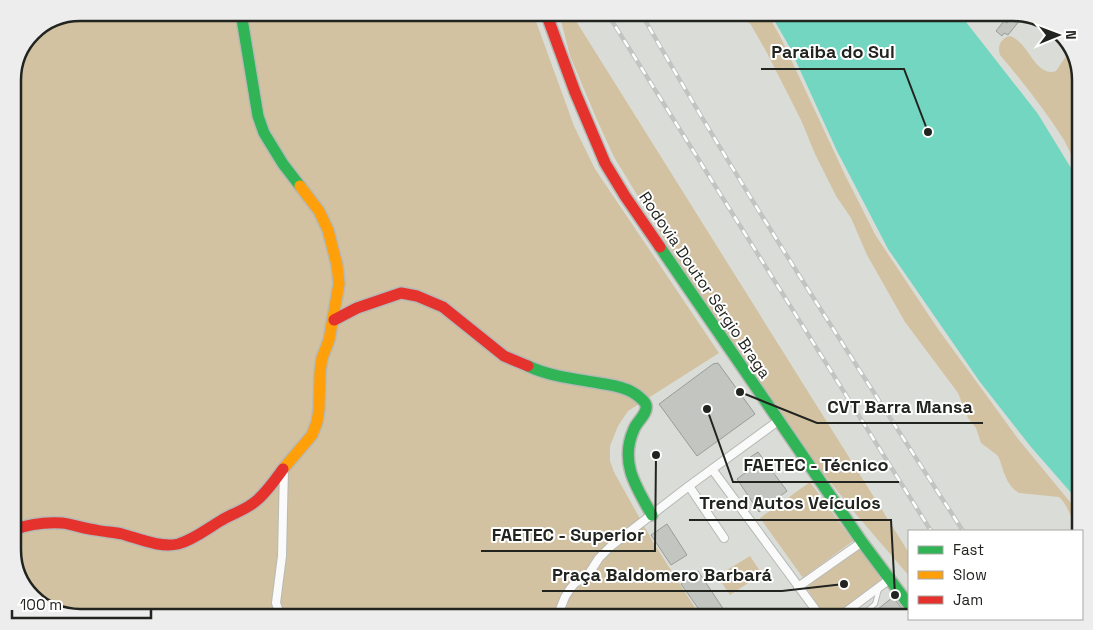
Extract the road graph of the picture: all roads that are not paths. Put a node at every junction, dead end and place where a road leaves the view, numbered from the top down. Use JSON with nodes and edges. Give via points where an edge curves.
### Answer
{"nodes":[{"id":1,"x":242,"y":21,"type":"edge"},
{"id":2,"x":549,"y":21,"type":"edge"},
{"id":3,"x":334,"y":320,"type":"junction"},
{"id":4,"x":778,"y":421,"type":"junction"},
{"id":5,"x":284,"y":468,"type":"junction"},
{"id":6,"x":712,"y":469,"type":"junction"},
{"id":7,"x":689,"y":486,"type":"junction"},
{"id":8,"x":649,"y":518,"type":"junction"},
{"id":9,"x":21,"y":527,"type":"edge"},
{"id":10,"x":724,"y":538,"type":"dead end"},
{"id":11,"x":862,"y":542,"type":"junction"},
{"id":12,"x":890,"y":579,"type":"junction"},
{"id":13,"x":798,"y":587,"type":"junction"},
{"id":14,"x":880,"y":587,"type":"junction"},
{"id":15,"x":908,"y":604,"type":"edge"},
{"id":16,"x":278,"y":609,"type":"edge"},
{"id":17,"x":560,"y":609,"type":"edge"},
{"id":18,"x":814,"y":609,"type":"edge"},
{"id":19,"x":851,"y":609,"type":"edge"},
{"id":20,"x":869,"y":609,"type":"edge"}],
"edges":[{"from":1,"to":3,"type":"street","via":[[264,134],[320,211],[334,249],[339,284]]},
{"from":2,"to":4,"type":"street","name":"Rodovia Doutor Sérgio Braga","via":[[605,163]]},
{"from":3,"to":5,"type":"street","via":[[322,358],[317,422],[312,435]]},
{"from":3,"to":8,"type":"street","via":[[357,308],[401,293],[417,296],[442,307],[504,356],[531,368],[633,392],[646,406],[634,428],[628,455],[634,484]]},
{"from":4,"to":6,"type":"street"},
{"from":4,"to":11,"type":"street","name":"Rodovia Doutor Sérgio Braga"},
{"from":5,"to":9,"type":"street","via":[[255,502],[178,544],[156,544],[63,523],[42,522]]},
{"from":5,"to":16,"type":"street"},
{"from":6,"to":7,"type":"street"},
{"from":6,"to":13,"type":"street"},
{"from":7,"to":8,"type":"street"},
{"from":7,"to":10,"type":"street"},
{"from":8,"to":17,"type":"street","via":[[599,558],[564,597]]},
{"from":11,"to":12,"type":"street","name":"Rodovia Doutor Sérgio Braga"},
{"from":11,"to":13,"type":"street"},
{"from":12,"to":14,"type":"street"},
{"from":12,"to":15,"type":"street","name":"Rodovia Doutor Sérgio Braga"},
{"from":13,"to":18,"type":"street"},
{"from":14,"to":19,"type":"street"},
{"from":14,"to":20,"type":"lane","via":[[875,604]]}]}
